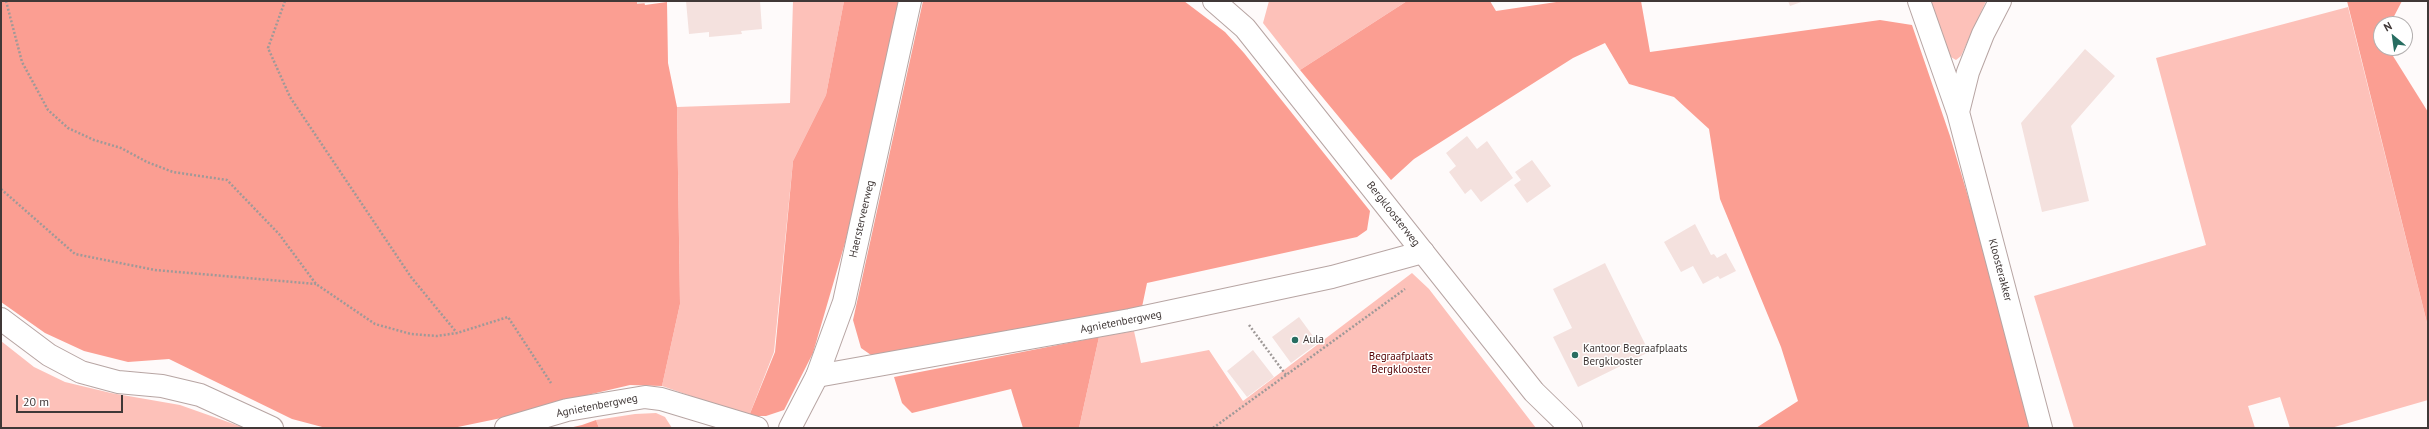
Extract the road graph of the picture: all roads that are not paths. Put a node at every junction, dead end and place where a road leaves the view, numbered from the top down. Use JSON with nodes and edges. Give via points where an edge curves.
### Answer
{"nodes":[{"id":1,"x":910,"y":1,"type":"edge"},
{"id":2,"x":1214,"y":1,"type":"edge"},
{"id":3,"x":1919,"y":1,"type":"edge"},
{"id":4,"x":2000,"y":1,"type":"edge"},
{"id":5,"x":1958,"y":112,"type":"junction"},
{"id":6,"x":1423,"y":252,"type":"junction"},
{"id":7,"x":1,"y":319,"type":"edge"},
{"id":8,"x":817,"y":376,"type":"junction"},
{"id":9,"x":272,"y":428,"type":"edge"},
{"id":10,"x":506,"y":428,"type":"edge"},
{"id":11,"x":757,"y":428,"type":"edge"},
{"id":12,"x":790,"y":428,"type":"edge"},
{"id":13,"x":1571,"y":428,"type":"edge"},
{"id":14,"x":2041,"y":428,"type":"edge"}],
"edges":[{"from":1,"to":8,"type":"street","name":"Haersterveerweg","via":[[844,302]]},
{"from":2,"to":6,"type":"street","name":"Bergkloosterweg","via":[[1250,34]]},
{"from":3,"to":5,"type":"street","name":"Kloosterakker"},
{"from":4,"to":5,"type":"street","name":"Kloosterakker","via":[[1968,72]]},
{"from":5,"to":14,"type":"street","name":"Kloosterakker"},
{"from":6,"to":8,"type":"street","name":"Agnietenbergweg","via":[[1332,277],[1130,320]]},
{"from":6,"to":13,"type":"street","name":"Bergkloosterweg","via":[[1534,392]]},
{"from":7,"to":9,"type":"street","via":[[49,356],[80,372],[118,382],[162,386],[200,395]]},
{"from":8,"to":12,"type":"street","name":"Haersterveerweg"},
{"from":10,"to":11,"type":"street","name":"Agnietenbergweg","via":[[567,410],[646,397],[661,399]]}]}
